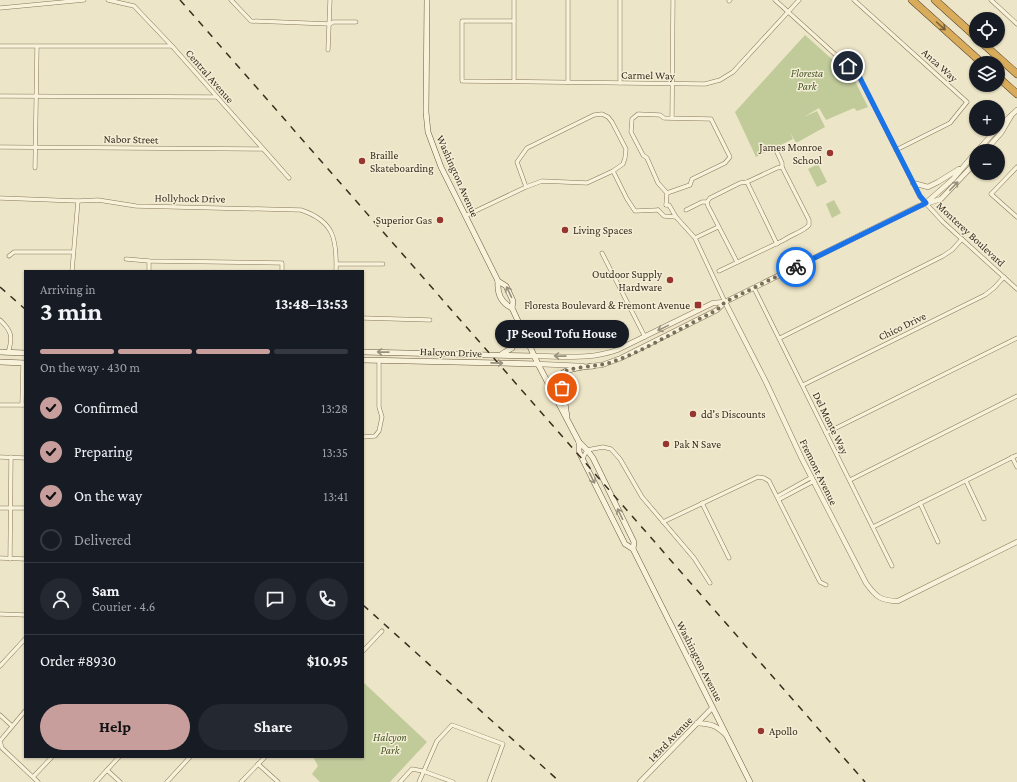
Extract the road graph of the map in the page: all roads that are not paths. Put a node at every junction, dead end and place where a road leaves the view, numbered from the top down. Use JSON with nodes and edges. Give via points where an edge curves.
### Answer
{"nodes":[{"id":1,"x":84,"y":0,"type":"edge"},
{"id":2,"x":108,"y":0,"type":"edge"},
{"id":3,"x":231,"y":0,"type":"edge"},
{"id":4,"x":330,"y":0,"type":"edge"},
{"id":5,"x":427,"y":0,"type":"edge"},
{"id":6,"x":514,"y":0,"type":"edge"},
{"id":7,"x":568,"y":0,"type":"edge"},
{"id":8,"x":620,"y":0,"type":"edge"},
{"id":9,"x":673,"y":0,"type":"edge"},
{"id":10,"x":775,"y":0,"type":"edge"},
{"id":11,"x":799,"y":0,"type":"edge"},
{"id":12,"x":854,"y":0,"type":"edge"},
{"id":13,"x":912,"y":0,"type":"edge"},
{"id":14,"x":934,"y":0,"type":"edge"},
{"id":15,"x":992,"y":0,"type":"edge"},
{"id":16,"x":0,"y":8,"type":"edge"},
{"id":17,"x":789,"y":12,"type":"junction"},
{"id":18,"x":514,"y":21,"type":"junction"},
{"id":19,"x":356,"y":22,"type":"dead end"},
{"id":20,"x":330,"y":24,"type":"junction"},
{"id":21,"x":1017,"y":24,"type":"edge"},
{"id":22,"x":969,"y":31,"type":"edge"},
{"id":23,"x":0,"y":46,"type":"edge"},
{"id":24,"x":172,"y":46,"type":"junction"},
{"id":25,"x":37,"y":47,"type":"junction"},
{"id":26,"x":988,"y":48,"type":"edge"},
{"id":27,"x":328,"y":50,"type":"dead end"},
{"id":28,"x":974,"y":56,"type":"edge"},
{"id":29,"x":1017,"y":74,"type":"edge"},
{"id":30,"x":514,"y":81,"type":"junction"},
{"id":31,"x":568,"y":82,"type":"junction"},
{"id":32,"x":620,"y":83,"type":"junction"},
{"id":33,"x":1005,"y":83,"type":"edge"},
{"id":34,"x":673,"y":84,"type":"junction"},
{"id":35,"x":1017,"y":94,"type":"edge"},
{"id":36,"x":0,"y":96,"type":"edge"},
{"id":37,"x":36,"y":97,"type":"junction"},
{"id":38,"x":217,"y":97,"type":"junction"},
{"id":39,"x":1017,"y":110,"type":"edge"},
{"id":40,"x":1011,"y":116,"type":"junction"},
{"id":41,"x":672,"y":118,"type":"junction"},
{"id":42,"x":1005,"y":121,"type":"edge"},
{"id":43,"x":990,"y":136,"type":"edge"},
{"id":44,"x":984,"y":144,"type":"edge"},
{"id":45,"x":991,"y":144,"type":"edge"},
{"id":46,"x":0,"y":147,"type":"edge"},
{"id":47,"x":35,"y":147,"type":"junction"},
{"id":48,"x":262,"y":149,"type":"junction"},
{"id":49,"x":776,"y":150,"type":"dead end"},
{"id":50,"x":896,"y":150,"type":"junction"},
{"id":51,"x":969,"y":161,"type":"edge"},
{"id":52,"x":964,"y":166,"type":"junction"},
{"id":53,"x":782,"y":167,"type":"junction"},
{"id":54,"x":1017,"y":167,"type":"edge"},
{"id":55,"x":35,"y":168,"type":"dead end"},
{"id":56,"x":969,"y":169,"type":"edge"},
{"id":57,"x":613,"y":171,"type":"junction"},
{"id":58,"x":289,"y":178,"type":"dead end"},
{"id":59,"x":747,"y":182,"type":"junction"},
{"id":60,"x":913,"y":183,"type":"junction"},
{"id":61,"x":526,"y":187,"type":"junction"},
{"id":62,"x":667,"y":193,"type":"junction"},
{"id":63,"x":0,"y":198,"type":"edge"},
{"id":64,"x":78,"y":200,"type":"junction"},
{"id":65,"x":707,"y":202,"type":"junction"},
{"id":66,"x":926,"y":203,"type":"junction"},
{"id":67,"x":666,"y":205,"type":"junction"},
{"id":68,"x":658,"y":210,"type":"junction"},
{"id":69,"x":686,"y":210,"type":"dead end"},
{"id":70,"x":465,"y":216,"type":"junction"},
{"id":71,"x":676,"y":217,"type":"junction"},
{"id":72,"x":1017,"y":217,"type":"edge"},
{"id":73,"x":718,"y":226,"type":"junction"},
{"id":74,"x":695,"y":238,"type":"junction"},
{"id":75,"x":962,"y":239,"type":"junction"},
{"id":76,"x":776,"y":244,"type":"junction"},
{"id":77,"x":74,"y":252,"type":"junction"},
{"id":78,"x":602,"y":253,"type":"dead end"},
{"id":79,"x":9,"y":256,"type":"dead end"},
{"id":80,"x":126,"y":259,"type":"dead end"},
{"id":81,"x":149,"y":261,"type":"junction"},
{"id":82,"x":737,"y":262,"type":"junction"},
{"id":83,"x":337,"y":264,"type":"junction"},
{"id":84,"x":383,"y":264,"type":"dead end"},
{"id":85,"x":72,"y":270,"type":"edge"},
{"id":86,"x":149,"y":270,"type":"edge"},
{"id":87,"x":282,"y":270,"type":"edge"},
{"id":88,"x":336,"y":270,"type":"edge"},
{"id":89,"x":720,"y":270,"type":"dead end"},
{"id":90,"x":1004,"y":277,"type":"junction"},
{"id":91,"x":498,"y":282,"type":"junction"},
{"id":92,"x":754,"y":288,"type":"junction"},
{"id":93,"x":1017,"y":289,"type":"edge"},
{"id":94,"x":725,"y":302,"type":"junction"},
{"id":95,"x":512,"y":308,"type":"junction"},
{"id":96,"x":364,"y":318,"type":"edge"},
{"id":97,"x":0,"y":320,"type":"edge"},
{"id":98,"x":430,"y":320,"type":"dead end"},
{"id":99,"x":522,"y":329,"type":"junction"},
{"id":100,"x":645,"y":337,"type":"junction"},
{"id":101,"x":780,"y":338,"type":"junction"},
{"id":102,"x":1017,"y":338,"type":"edge"},
{"id":103,"x":0,"y":352,"type":"edge"},
{"id":104,"x":364,"y":352,"type":"edge"},
{"id":105,"x":8,"y":353,"type":"junction"},
{"id":106,"x":24,"y":353,"type":"edge"},
{"id":107,"x":500,"y":355,"type":"junction"},
{"id":108,"x":534,"y":356,"type":"junction"},
{"id":109,"x":364,"y":360,"type":"edge"},
{"id":110,"x":380,"y":360,"type":"junction"},
{"id":111,"x":0,"y":362,"type":"edge"},
{"id":112,"x":24,"y":363,"type":"edge"},
{"id":113,"x":538,"y":364,"type":"junction"},
{"id":114,"x":593,"y":366,"type":"junction"},
{"id":115,"x":803,"y":385,"type":"junction"},
{"id":116,"x":1017,"y":396,"type":"edge"},
{"id":117,"x":0,"y":405,"type":"edge"},
{"id":118,"x":24,"y":405,"type":"edge"},
{"id":119,"x":568,"y":421,"type":"junction"},
{"id":120,"x":826,"y":433,"type":"junction"},
{"id":121,"x":364,"y":437,"type":"edge"},
{"id":122,"x":579,"y":442,"type":"junction"},
{"id":123,"x":587,"y":450,"type":"junction"},
{"id":124,"x":1017,"y":455,"type":"edge"},
{"id":125,"x":0,"y":457,"type":"edge"},
{"id":126,"x":11,"y":457,"type":"junction"},
{"id":127,"x":1012,"y":457,"type":"junction"},
{"id":128,"x":24,"y":458,"type":"edge"},
{"id":129,"x":583,"y":458,"type":"junction"},
{"id":130,"x":1017,"y":467,"type":"edge"},
{"id":131,"x":813,"y":479,"type":"junction"},
{"id":132,"x":850,"y":480,"type":"junction"},
{"id":133,"x":966,"y":481,"type":"junction"},
{"id":134,"x":779,"y":498,"type":"junction"},
{"id":135,"x":702,"y":503,"type":"junction"},
{"id":136,"x":920,"y":504,"type":"junction"},
{"id":137,"x":0,"y":508,"type":"edge"},
{"id":138,"x":11,"y":508,"type":"junction"},
{"id":139,"x":24,"y":508,"type":"edge"},
{"id":140,"x":984,"y":519,"type":"dead end"},
{"id":141,"x":663,"y":522,"type":"junction"},
{"id":142,"x":872,"y":527,"type":"junction"},
{"id":143,"x":938,"y":542,"type":"dead end"},
{"id":144,"x":1017,"y":542,"type":"edge"},
{"id":145,"x":633,"y":549,"type":"junction"},
{"id":146,"x":0,"y":558,"type":"edge"},
{"id":147,"x":10,"y":558,"type":"junction"},
{"id":148,"x":729,"y":558,"type":"dead end"},
{"id":149,"x":24,"y":559,"type":"edge"},
{"id":150,"x":892,"y":566,"type":"dead end"},
{"id":151,"x":710,"y":583,"type":"dead end"},
{"id":152,"x":826,"y":585,"type":"dead end"},
{"id":153,"x":0,"y":614,"type":"edge"},
{"id":154,"x":24,"y":615,"type":"edge"},
{"id":155,"x":382,"y":631,"type":"dead end"},
{"id":156,"x":24,"y":640,"type":"edge"},
{"id":157,"x":364,"y":649,"type":"edge"},
{"id":158,"x":0,"y":666,"type":"edge"},
{"id":159,"x":712,"y":708,"type":"junction"},
{"id":160,"x":24,"y":712,"type":"edge"},
{"id":161,"x":0,"y":715,"type":"edge"},
{"id":162,"x":698,"y":723,"type":"junction"},
{"id":163,"x":12,"y":726,"type":"junction"},
{"id":164,"x":727,"y":736,"type":"junction"},
{"id":165,"x":0,"y":741,"type":"edge"},
{"id":166,"x":51,"y":758,"type":"edge"},
{"id":167,"x":118,"y":758,"type":"edge"},
{"id":168,"x":189,"y":758,"type":"edge"},
{"id":169,"x":264,"y":758,"type":"edge"},
{"id":170,"x":258,"y":764,"type":"junction"},
{"id":171,"x":106,"y":770,"type":"junction"},
{"id":172,"x":423,"y":771,"type":"junction"},
{"id":173,"x":33,"y":777,"type":"junction"},
{"id":174,"x":38,"y":782,"type":"edge"},
{"id":175,"x":96,"y":782,"type":"edge"},
{"id":176,"x":120,"y":782,"type":"edge"},
{"id":177,"x":167,"y":782,"type":"edge"},
{"id":178,"x":241,"y":782,"type":"edge"},
{"id":179,"x":278,"y":782,"type":"edge"},
{"id":180,"x":400,"y":782,"type":"edge"},
{"id":181,"x":419,"y":782,"type":"edge"},
{"id":182,"x":453,"y":782,"type":"edge"},
{"id":183,"x":489,"y":782,"type":"edge"},
{"id":184,"x":640,"y":782,"type":"edge"},
{"id":185,"x":750,"y":782,"type":"edge"}],
"edges":[{"from":1,"to":16,"type":"street"},
{"from":2,"to":24,"type":"street","name":"Central Avenue","via":[[134,6]]},
{"from":3,"to":20,"type":"street","via":[[251,21]]},
{"from":4,"to":20,"type":"street"},
{"from":5,"to":70,"type":"main road","name":"Washington Avenue","via":[[428,132],[441,167]]},
{"from":6,"to":18,"type":"street"},
{"from":7,"to":31,"type":"street"},
{"from":8,"to":32,"type":"street"},
{"from":9,"to":34,"type":"street"},
{"from":10,"to":17,"type":"street","name":"Monterey Boulevard"},
{"from":11,"to":17,"type":"street","name":"Carmel Way"},
{"from":12,"to":50,"type":"street","name":"Anza Way","via":[[967,102],[950,123]]},
{"from":13,"to":28,"type":"highway","one_way":true},
{"from":14,"to":22,"type":"highway"},
{"from":15,"to":21,"type":"street"},
{"from":17,"to":34,"type":"street","name":"Carmel Way","via":[[733,72],[720,80],[705,84]]},
{"from":17,"to":50,"type":"street","name":"Monterey Boulevard","via":[[859,76]]},
{"from":18,"to":30,"type":"street"},
{"from":18,"to":30,"type":"street","name":"Carmel Way","via":[[462,21],[462,81]]},
{"from":19,"to":20,"type":"street"},
{"from":20,"to":27,"type":"street"},
{"from":23,"to":25,"type":"street"},
{"from":24,"to":25,"type":"street"},
{"from":24,"to":38,"type":"street","name":"Central Avenue"},
{"from":25,"to":37,"type":"street"},
{"from":26,"to":29,"type":"highway"},
{"from":30,"to":31,"type":"street","name":"Carmel Way"},
{"from":31,"to":32,"type":"street","name":"Carmel Way"},
{"from":32,"to":34,"type":"street","name":"Carmel Way"},
{"from":33,"to":35,"type":"highway"},
{"from":34,"to":41,"type":"street"},
{"from":36,"to":37,"type":"street"},
{"from":37,"to":38,"type":"street"},
{"from":37,"to":47,"type":"street"},
{"from":38,"to":48,"type":"street","name":"Central Avenue"},
{"from":39,"to":40,"type":"street"},
{"from":40,"to":42,"type":"street"},
{"from":40,"to":45,"type":"street"},
{"from":41,"to":62,"type":"street","via":[[638,114],[632,119],[631,132],[658,183]]},
{"from":41,"to":62,"type":"street","via":[[711,119],[730,157],[692,179],[690,185]]},
{"from":43,"to":44,"type":"street"},
{"from":46,"to":47,"type":"street","name":"Nabor Street"},
{"from":47,"to":48,"type":"street","name":"Nabor Street"},
{"from":47,"to":55,"type":"street"},
{"from":48,"to":58,"type":"street","name":"Central Avenue"},
{"from":49,"to":53,"type":"street"},
{"from":50,"to":60,"type":"street","name":"Monterey Boulevard"},
{"from":51,"to":52,"type":"street"},
{"from":52,"to":60,"type":"street","via":[[928,187]]},
{"from":52,"to":66,"type":"street"},
{"from":53,"to":59,"type":"street"},
{"from":53,"to":76,"type":"street","via":[[809,224]]},
{"from":54,"to":72,"type":"street","via":[[991,194]]},
{"from":66,"to":56,"type":"street","one_way":true,"via":[[941,198]]},
{"from":57,"to":61,"type":"street","via":[[587,183],[542,181]]},
{"from":57,"to":61,"type":"street","via":[[622,164],[626,149],[608,117],[602,114],[594,115],[527,148],[517,162]]},
{"from":57,"to":68,"type":"street","via":[[635,211]]},
{"from":59,"to":65,"type":"street","via":[[740,183]]},
{"from":59,"to":76,"type":"street"},
{"from":60,"to":66,"type":"street","name":"Monterey Boulevard"},
{"from":61,"to":70,"type":"street"},
{"from":62,"to":67,"type":"street"},
{"from":63,"to":64,"type":"street","name":"Hollyhock Drive"},
{"from":64,"to":77,"type":"street"},
{"from":64,"to":83,"type":"street","name":"Hollyhock Drive","via":[[108,200],[136,206],[301,210],[317,216],[331,231],[336,247]]},
{"from":65,"to":69,"type":"street"},
{"from":65,"to":73,"type":"street"},
{"from":66,"to":75,"type":"street","name":"Monterey Boulevard"},
{"from":66,"to":92,"type":"street"},
{"from":67,"to":68,"type":"street","via":[[660,206]]},
{"from":67,"to":71,"type":"street","name":"Fremont Avenue","via":[[669,205]]},
{"from":68,"to":71,"type":"street","via":[[664,216]]},
{"from":70,"to":91,"type":"main road","name":"Washington Avenue"},
{"from":71,"to":74,"type":"street","name":"Fremont Avenue"},
{"from":73,"to":74,"type":"street"},
{"from":73,"to":82,"type":"street"},
{"from":74,"to":94,"type":"street","name":"Fremont Avenue"},
{"from":75,"to":90,"type":"street","name":"Monterey Boulevard"},
{"from":75,"to":101,"type":"street","via":[[943,256]]},
{"from":76,"to":82,"type":"street"},
{"from":77,"to":79,"type":"street","via":[[14,252]]},
{"from":77,"to":85,"type":"street"},
{"from":78,"to":100,"type":"street"},
{"from":80,"to":81,"type":"street"},
{"from":81,"to":86,"type":"street"},
{"from":81,"to":87,"type":"street","via":[[282,263]]},
{"from":82,"to":89,"type":"street"},
{"from":83,"to":84,"type":"street"},
{"from":83,"to":88,"type":"street","name":"Hollyhock Drive"},
{"from":90,"to":93,"type":"street","name":"Monterey Boulevard"},
{"from":90,"to":115,"type":"street","name":"Chico Drive","via":[[985,295]]},
{"from":91,"to":95,"type":"main road","name":"Washington Avenue","via":[[498,290],[505,305]]},
{"from":95,"to":91,"type":"main road","name":"Washington Avenue","one_way":true,"via":[[513,301],[506,286]]},
{"from":92,"to":94,"type":"street"},
{"from":92,"to":101,"type":"street","name":"Del Monte Way"},
{"from":94,"to":100,"type":"street","one_way":true,"via":[[713,303]]},
{"from":94,"to":114,"type":"street","via":[[717,310],[638,350]]},
{"from":94,"to":131,"type":"street","name":"Fremont Avenue"},
{"from":95,"to":99,"type":"main road","name":"Washington Avenue"},
{"from":96,"to":98,"type":"street"},
{"from":97,"to":105,"type":"street","via":[[9,330],[11,341]]},
{"from":99,"to":107,"type":"main road","via":[[512,348]]},
{"from":99,"to":108,"type":"main road","name":"Washington Avenue"},
{"from":100,"to":108,"type":"street","one_way":true,"via":[[617,350],[593,356]]},
{"from":101,"to":115,"type":"street","name":"Del Monte Way"},
{"from":102,"to":120,"type":"street"},
{"from":103,"to":105,"type":"main road"},
{"from":107,"to":104,"type":"main road","name":"Halcyon Drive","one_way":true},
{"from":105,"to":106,"type":"main road"},
{"from":107,"to":108,"type":"main road","name":"Halcyon Drive"},
{"from":108,"to":113,"type":"main road","name":"Washington Avenue"},
{"from":109,"to":110,"type":"main road","name":"Halcyon Drive"},
{"from":110,"to":113,"type":"main road","name":"Halcyon Drive","one_way":true},
{"from":110,"to":121,"type":"street","via":[[379,407],[382,417],[379,431],[375,436]]},
{"from":111,"to":112,"type":"main road"},
{"from":112,"to":118,"type":"street"},
{"from":113,"to":114,"type":"street"},
{"from":113,"to":119,"type":"main road","name":"Washington Avenue"},
{"from":114,"to":119,"type":"main road","via":[[572,369],[560,375]]},
{"from":115,"to":120,"type":"street","name":"Del Monte Way"},
{"from":116,"to":132,"type":"street"},
{"from":117,"to":118,"type":"street"},
{"from":119,"to":122,"type":"main road","name":"Washington Avenue"},
{"from":120,"to":132,"type":"street","name":"Del Monte Way"},
{"from":122,"to":123,"type":"main road","name":"Washington Avenue"},
{"from":122,"to":129,"type":"main road","name":"Washington Avenue","via":[[579,452]]},
{"from":123,"to":129,"type":"street"},
{"from":123,"to":141,"type":"street","via":[[603,447],[611,449],[620,459],[642,497]]},
{"from":145,"to":123,"type":"main road","name":"Washington Avenue","one_way":true,"via":[[634,542]]},
{"from":124,"to":127,"type":"street"},
{"from":125,"to":126,"type":"street"},
{"from":126,"to":128,"type":"street"},
{"from":126,"to":138,"type":"street"},
{"from":127,"to":130,"type":"street"},
{"from":127,"to":133,"type":"street"},
{"from":129,"to":145,"type":"main road","name":"Washington Avenue","one_way":true,"via":[[625,544]]},
{"from":131,"to":134,"type":"street"},
{"from":131,"to":144,"type":"street","name":"Fremont Avenue","via":[[866,583],[874,595],[886,601],[898,601]]},
{"from":132,"to":142,"type":"street","name":"Del Monte Way"},
{"from":133,"to":136,"type":"street"},
{"from":133,"to":140,"type":"street"},
{"from":134,"to":135,"type":"street","via":[[770,481],[758,476]]},
{"from":134,"to":152,"type":"street","via":[[820,582]]},
{"from":135,"to":141,"type":"street"},
{"from":135,"to":148,"type":"street"},
{"from":136,"to":142,"type":"street"},
{"from":136,"to":143,"type":"street"},
{"from":137,"to":138,"type":"street"},
{"from":138,"to":139,"type":"street"},
{"from":138,"to":147,"type":"street"},
{"from":141,"to":151,"type":"street","via":[[694,558]]},
{"from":142,"to":150,"type":"street","name":"Del Monte Way"},
{"from":145,"to":159,"type":"main road","name":"Washington Avenue"},
{"from":146,"to":147,"type":"street"},
{"from":147,"to":149,"type":"street"},
{"from":153,"to":154,"type":"street"},
{"from":155,"to":157,"type":"street"},
{"from":156,"to":158,"type":"street"},
{"from":159,"to":162,"type":"street","name":"143rd Avenue"},
{"from":159,"to":164,"type":"main road","name":"Washington Avenue"},
{"from":160,"to":163,"type":"street"},
{"from":161,"to":163,"type":"street"},
{"from":162,"to":164,"type":"street","via":[[718,727]]},
{"from":162,"to":184,"type":"street","name":"143rd Avenue"},
{"from":163,"to":165,"type":"street"},
{"from":164,"to":185,"type":"main road","name":"Washington Avenue"},
{"from":165,"to":173,"type":"street","via":[[2,748]]},
{"from":166,"to":173,"type":"street"},
{"from":167,"to":171,"type":"street"},
{"from":168,"to":177,"type":"street"},
{"from":169,"to":170,"type":"street"},
{"from":170,"to":178,"type":"street"},
{"from":170,"to":179,"type":"street"},
{"from":171,"to":175,"type":"street"},
{"from":171,"to":176,"type":"street"},
{"from":172,"to":180,"type":"street","via":[[412,769]]},
{"from":172,"to":181,"type":"street"},
{"from":172,"to":182,"type":"street"},
{"from":172,"to":183,"type":"street","via":[[437,741],[452,725],[503,744]]},
{"from":173,"to":174,"type":"street"}]}
